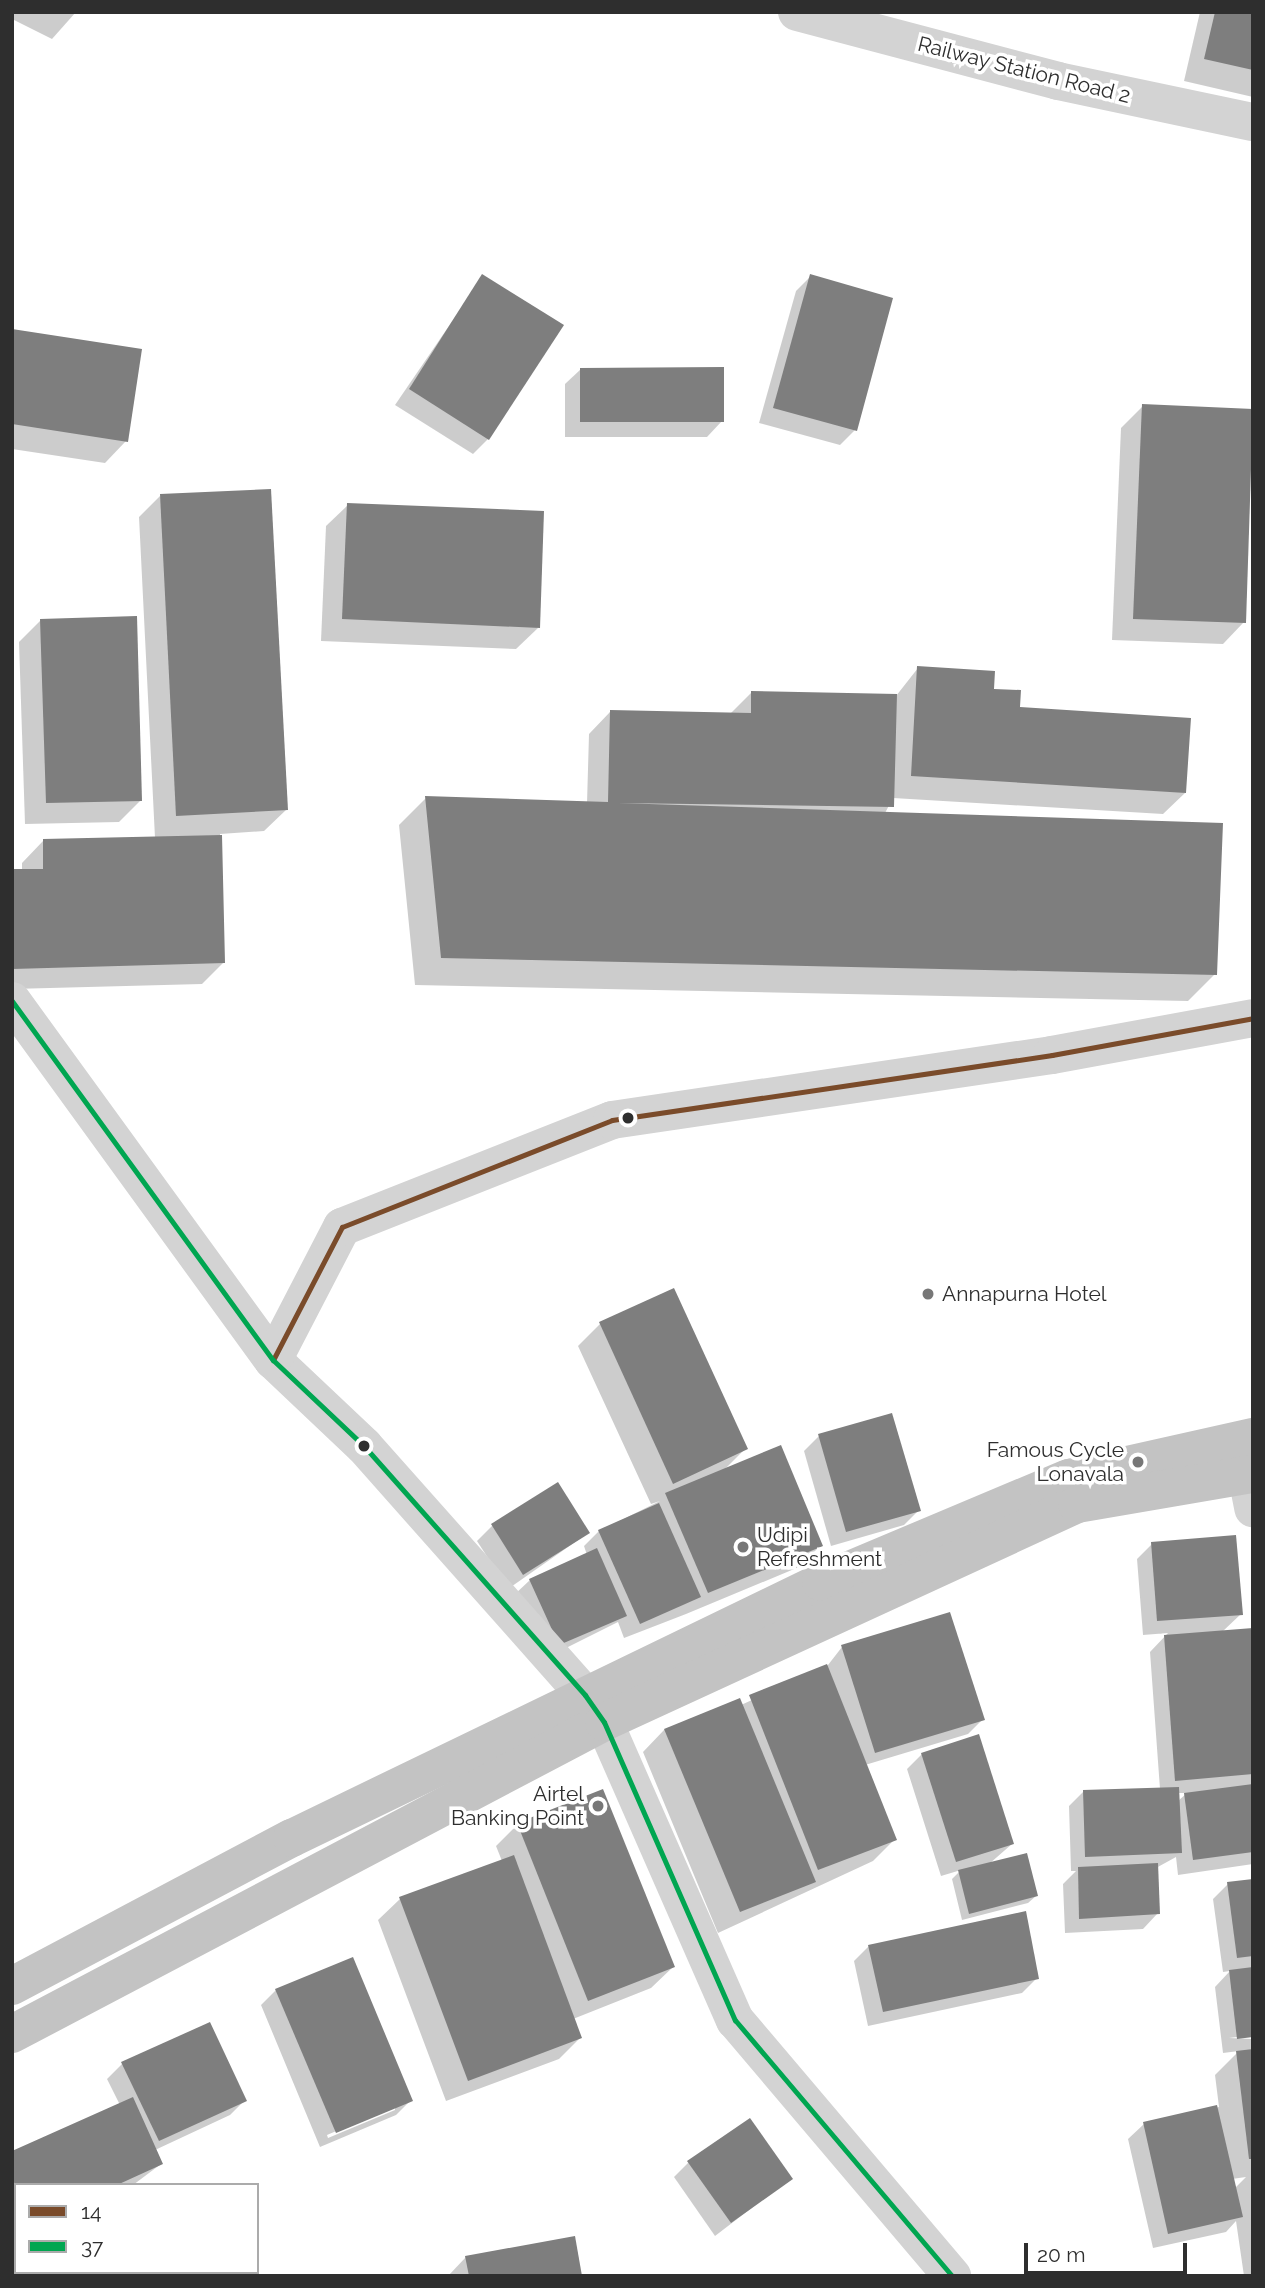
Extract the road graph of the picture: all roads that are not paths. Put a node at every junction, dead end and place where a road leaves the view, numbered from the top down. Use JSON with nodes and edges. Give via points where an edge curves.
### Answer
{"nodes":[{"id":1,"x":797,"y":12,"type":"edge"},
{"id":2,"x":1253,"y":122,"type":"edge"},
{"id":3,"x":12,"y":1001,"type":"edge"},
{"id":4,"x":1253,"y":1018,"type":"edge"},
{"id":5,"x":273,"y":1360,"type":"junction"},
{"id":6,"x":1253,"y":1437,"type":"edge"},
{"id":7,"x":1251,"y":1486,"type":"edge"},
{"id":8,"x":594,"y":1709,"type":"junction"},
{"id":9,"x":12,"y":1986,"type":"edge"},
{"id":10,"x":12,"y":2034,"type":"edge"},
{"id":11,"x":952,"y":2276,"type":"edge"}],
"edges":[{"from":1,"to":2,"type":"street","name":"Railway Station Road 2","via":[[1058,82]]},
{"from":3,"to":5,"type":"street"},
{"from":4,"to":5,"type":"street","via":[[1052,1055],[612,1120],[342,1227]]},
{"from":5,"to":8,"type":"street","via":[[364,1446]]},
{"from":6,"to":8,"type":"highway","via":[[1069,1478],[821,1582]]},
{"from":7,"to":8,"type":"highway","via":[[1077,1504]]},
{"from":8,"to":9,"type":"highway","via":[[292,1838]]},
{"from":8,"to":10,"type":"highway"},
{"from":8,"to":11,"type":"street","via":[[735,2020]]}]}
